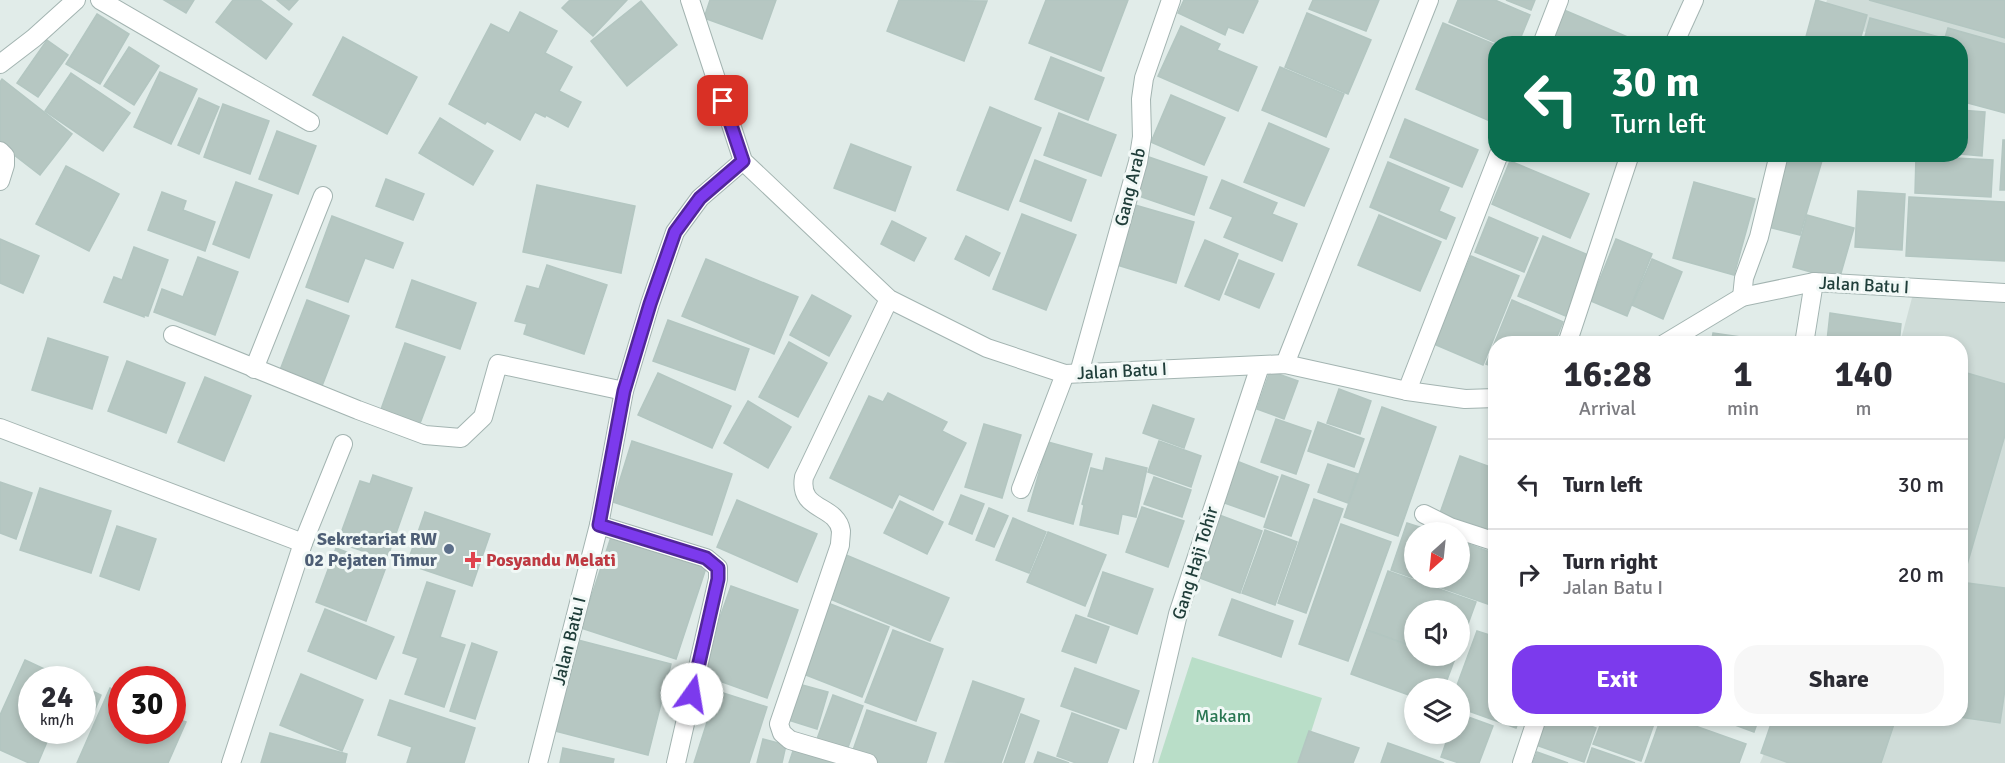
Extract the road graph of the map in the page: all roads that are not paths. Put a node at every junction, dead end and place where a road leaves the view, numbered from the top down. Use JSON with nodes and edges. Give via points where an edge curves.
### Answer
{"nodes":[{"id":1,"x":76,"y":0,"type":"edge"},
{"id":2,"x":100,"y":0,"type":"edge"},
{"id":3,"x":690,"y":0,"type":"edge"},
{"id":4,"x":1171,"y":0,"type":"edge"},
{"id":5,"x":1429,"y":0,"type":"edge"},
{"id":6,"x":1559,"y":0,"type":"edge"},
{"id":7,"x":1694,"y":0,"type":"edge"},
{"id":8,"x":1545,"y":36,"type":"edge"},
{"id":9,"x":1678,"y":36,"type":"edge"},
{"id":10,"x":0,"y":64,"type":"edge"},
{"id":11,"x":310,"y":122,"type":"dead end"},
{"id":12,"x":0,"y":151,"type":"edge"},
{"id":13,"x":743,"y":161,"type":"junction"},
{"id":14,"x":1496,"y":162,"type":"edge"},
{"id":15,"x":1627,"y":162,"type":"edge"},
{"id":16,"x":1777,"y":162,"type":"edge"},
{"id":17,"x":0,"y":181,"type":"edge"},
{"id":18,"x":323,"y":196,"type":"dead end"},
{"id":19,"x":1814,"y":282,"type":"junction"},
{"id":20,"x":2005,"y":293,"type":"edge"},
{"id":21,"x":1742,"y":297,"type":"junction"},
{"id":22,"x":889,"y":299,"type":"junction"},
{"id":23,"x":173,"y":335,"type":"dead end"},
{"id":24,"x":1570,"y":336,"type":"edge"},
{"id":25,"x":1677,"y":336,"type":"edge"},
{"id":26,"x":1805,"y":336,"type":"edge"},
{"id":27,"x":1285,"y":364,"type":"junction"},
{"id":28,"x":1260,"y":366,"type":"junction"},
{"id":29,"x":254,"y":369,"type":"junction"},
{"id":30,"x":1072,"y":373,"type":"junction"},
{"id":31,"x":624,"y":391,"type":"junction"},
{"id":32,"x":1407,"y":391,"type":"junction"},
{"id":33,"x":1488,"y":398,"type":"edge"},
{"id":34,"x":0,"y":428,"type":"edge"},
{"id":35,"x":343,"y":444,"type":"dead end"},
{"id":36,"x":1021,"y":489,"type":"dead end"},
{"id":37,"x":1424,"y":514,"type":"dead end"},
{"id":38,"x":599,"y":525,"type":"junction"},
{"id":39,"x":1488,"y":539,"type":"edge"},
{"id":40,"x":303,"y":543,"type":"junction"},
{"id":41,"x":1534,"y":726,"type":"edge"},
{"id":42,"x":231,"y":763,"type":"edge"},
{"id":43,"x":538,"y":763,"type":"edge"},
{"id":44,"x":676,"y":763,"type":"edge"},
{"id":45,"x":868,"y":763,"type":"edge"},
{"id":46,"x":1143,"y":763,"type":"edge"},
{"id":47,"x":1522,"y":763,"type":"edge"}],
"edges":[{"from":1,"to":10,"type":"street"},
{"from":2,"to":11,"type":"street"},
{"from":3,"to":13,"type":"street","name":"Jalan Batu I"},
{"from":4,"to":30,"type":"street","name":"Gang Arab","via":[[1144,78],[1138,162]]},
{"from":5,"to":27,"type":"street"},
{"from":6,"to":8,"type":"street"},
{"from":7,"to":9,"type":"street"},
{"from":12,"to":17,"type":"street","via":[[5,156]]},
{"from":13,"to":22,"type":"street","name":"Jalan Batu I"},
{"from":13,"to":31,"type":"street","name":"Jalan Batu I","via":[[700,198],[675,232]]},
{"from":14,"to":32,"type":"street"},
{"from":15,"to":24,"type":"street"},
{"from":16,"to":21,"type":"street"},
{"from":18,"to":29,"type":"street"},
{"from":19,"to":20,"type":"street","name":"Jalan Batu I"},
{"from":19,"to":21,"type":"street","name":"Jalan Batu I"},
{"from":19,"to":26,"type":"street"},
{"from":21,"to":25,"type":"street","name":"Jalan Batu I"},
{"from":22,"to":30,"type":"street","name":"Jalan Batu I","via":[[987,348]]},
{"from":22,"to":45,"type":"street","via":[[804,477],[802,488],[806,498],[836,519],[841,531],[840,545],[779,724],[790,740]]},
{"from":23,"to":29,"type":"street"},
{"from":27,"to":28,"type":"street","name":"Jalan Batu I"},
{"from":27,"to":32,"type":"street","name":"Jalan Batu I"},
{"from":28,"to":30,"type":"street","name":"Jalan Batu I"},
{"from":28,"to":46,"type":"street","name":"Gang Haji Tohir","via":[[1178,614]]},
{"from":29,"to":31,"type":"street","via":[[425,435],[461,438],[483,417],[498,364]]},
{"from":30,"to":36,"type":"street","name":"Gang Arab"},
{"from":31,"to":38,"type":"street","name":"Jalan Batu I"},
{"from":32,"to":33,"type":"street","name":"Jalan Batu I"},
{"from":34,"to":40,"type":"street"},
{"from":35,"to":40,"type":"street"},
{"from":37,"to":39,"type":"street"},
{"from":38,"to":43,"type":"street","name":"Jalan Batu I"},
{"from":38,"to":44,"type":"street","via":[[706,558],[718,568]]},
{"from":40,"to":42,"type":"street"},
{"from":41,"to":47,"type":"street"}]}
